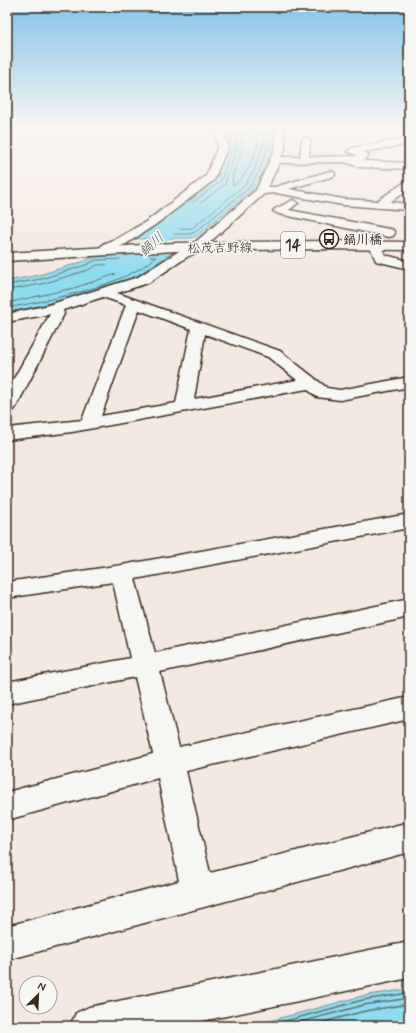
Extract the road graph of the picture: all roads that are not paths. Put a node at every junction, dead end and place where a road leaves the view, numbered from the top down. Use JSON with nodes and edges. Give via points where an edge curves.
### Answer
{"nodes":[{"id":1,"x":211,"y":176,"type":"edge"},
{"id":2,"x":268,"y":176,"type":"edge"},
{"id":3,"x":323,"y":176,"type":"edge"},
{"id":4,"x":409,"y":184,"type":"edge"},
{"id":5,"x":276,"y":190,"type":"junction"},
{"id":6,"x":261,"y":191,"type":"junction"},
{"id":7,"x":343,"y":202,"type":"junction"},
{"id":8,"x":293,"y":203,"type":"dead end"},
{"id":9,"x":378,"y":205,"type":"junction"},
{"id":10,"x":408,"y":207,"type":"edge"},
{"id":11,"x":317,"y":219,"type":"junction"},
{"id":12,"x":388,"y":224,"type":"junction"},
{"id":13,"x":375,"y":245,"type":"junction"},
{"id":14,"x":395,"y":246,"type":"junction"},
{"id":15,"x":409,"y":246,"type":"edge"},
{"id":16,"x":197,"y":247,"type":"junction"},
{"id":17,"x":104,"y":251,"type":"junction"},
{"id":18,"x":7,"y":257,"type":"edge"},
{"id":19,"x":409,"y":266,"type":"edge"},
{"id":20,"x":105,"y":293,"type":"junction"},
{"id":21,"x":134,"y":303,"type":"junction"},
{"id":22,"x":54,"y":308,"type":"junction"},
{"id":23,"x":7,"y":318,"type":"edge"},
{"id":24,"x":198,"y":326,"type":"junction"},
{"id":25,"x":274,"y":354,"type":"junction"},
{"id":26,"x":409,"y":382,"type":"edge"},
{"id":27,"x":310,"y":383,"type":"junction"},
{"id":28,"x":270,"y":390,"type":"junction"},
{"id":29,"x":184,"y":406,"type":"junction"},
{"id":30,"x":7,"y":407,"type":"edge"},
{"id":31,"x":90,"y":423,"type":"junction"},
{"id":32,"x":7,"y":434,"type":"edge"},
{"id":33,"x":409,"y":521,"type":"edge"},
{"id":34,"x":122,"y":573,"type":"junction"},
{"id":35,"x":7,"y":590,"type":"edge"},
{"id":36,"x":409,"y":608,"type":"edge"},
{"id":37,"x":146,"y":665,"type":"junction"},
{"id":38,"x":7,"y":693,"type":"edge"},
{"id":39,"x":409,"y":708,"type":"edge"},
{"id":40,"x":169,"y":762,"type":"junction"},
{"id":41,"x":7,"y":806,"type":"edge"},
{"id":42,"x":409,"y":837,"type":"edge"},
{"id":43,"x":198,"y":893,"type":"junction"},
{"id":44,"x":7,"y":943,"type":"edge"},
{"id":45,"x":409,"y":960,"type":"edge"},
{"id":46,"x":89,"y":1026,"type":"edge"}],
"edges":[{"from":1,"to":17,"type":"street","via":[[150,223]]},
{"from":2,"to":6,"type":"street"},
{"from":3,"to":5,"type":"street"},
{"from":4,"to":9,"type":"street"},
{"from":5,"to":6,"type":"street"},
{"from":5,"to":7,"type":"street"},
{"from":6,"to":16,"type":"street"},
{"from":7,"to":9,"type":"street"},
{"from":7,"to":11,"type":"street"},
{"from":8,"to":11,"type":"street","via":[[279,211]]},
{"from":9,"to":10,"type":"street"},
{"from":10,"to":12,"type":"street"},
{"from":11,"to":12,"type":"street"},
{"from":12,"to":14,"type":"street"},
{"from":13,"to":14,"type":"main road","name":"松茂吉野線","number":"14"},
{"from":13,"to":16,"type":"main road","name":"松茂吉野線","number":"14"},
{"from":13,"to":19,"type":"street","via":[[380,258]]},
{"from":14,"to":15,"type":"main road","name":"松茂吉野線","number":"14"},
{"from":16,"to":17,"type":"main road","name":"松茂吉野線","number":"14"},
{"from":16,"to":20,"type":"street","via":[[182,254],[149,277]]},
{"from":17,"to":18,"type":"main road","name":"松茂吉野線","number":"14"},
{"from":20,"to":21,"type":"street"},
{"from":20,"to":22,"type":"street"},
{"from":21,"to":24,"type":"street"},
{"from":21,"to":31,"type":"street"},
{"from":22,"to":23,"type":"street"},
{"from":22,"to":30,"type":"street","via":[[57,314]]},
{"from":24,"to":25,"type":"street"},
{"from":24,"to":29,"type":"street"},
{"from":25,"to":27,"type":"street"},
{"from":25,"to":28,"type":"street"},
{"from":26,"to":27,"type":"street","via":[[340,395],[323,393]]},
{"from":27,"to":28,"type":"street"},
{"from":28,"to":29,"type":"street"},
{"from":29,"to":31,"type":"street"},
{"from":31,"to":32,"type":"street"},
{"from":33,"to":34,"type":"street"},
{"from":34,"to":35,"type":"street"},
{"from":34,"to":37,"type":"street"},
{"from":36,"to":37,"type":"street"},
{"from":37,"to":38,"type":"street"},
{"from":37,"to":40,"type":"street"},
{"from":39,"to":40,"type":"street"},
{"from":40,"to":41,"type":"street"},
{"from":40,"to":43,"type":"street"},
{"from":42,"to":43,"type":"street"},
{"from":43,"to":44,"type":"street"},
{"from":45,"to":46,"type":"street"}]}
